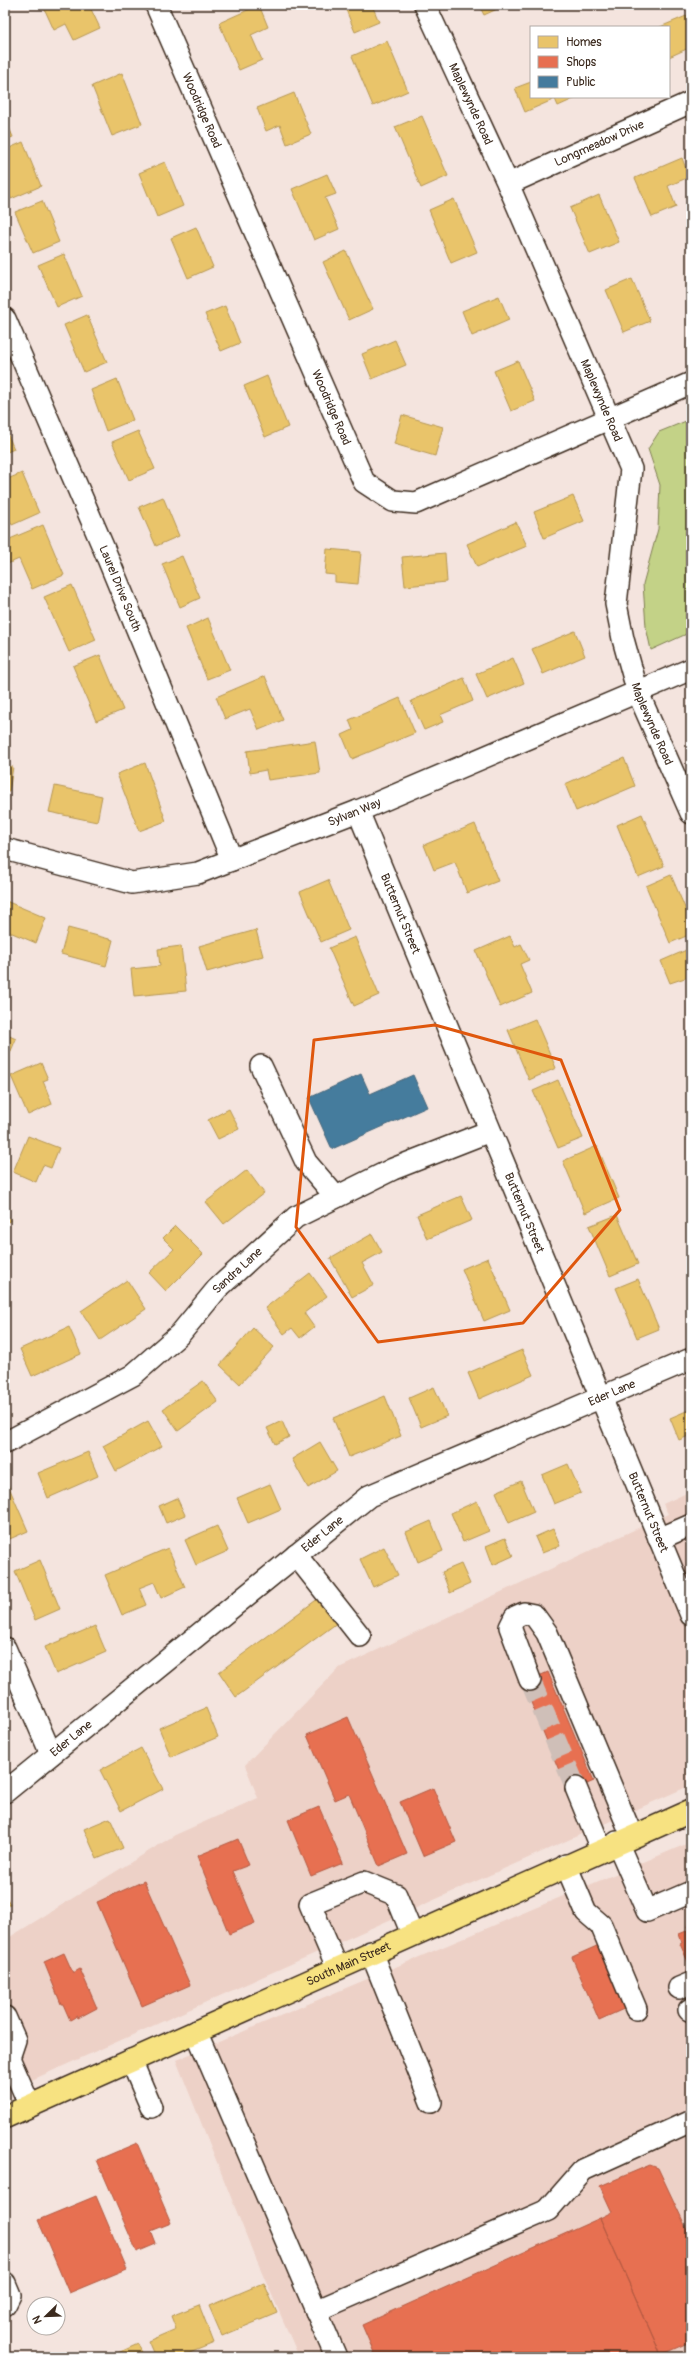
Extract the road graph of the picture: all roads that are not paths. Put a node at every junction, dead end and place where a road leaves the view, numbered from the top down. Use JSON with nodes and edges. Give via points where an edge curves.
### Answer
{"nodes":[{"id":1,"x":156,"y":5,"type":"edge"},
{"id":2,"x":425,"y":5,"type":"edge"},
{"id":3,"x":691,"y":102,"type":"edge"},
{"id":4,"x":508,"y":184,"type":"junction"},
{"id":5,"x":5,"y":318,"type":"edge"},
{"id":6,"x":691,"y":383,"type":"edge"},
{"id":7,"x":608,"y":419,"type":"junction"},
{"id":8,"x":691,"y":669,"type":"edge"},
{"id":9,"x":638,"y":693,"type":"junction"},
{"id":10,"x":358,"y":811,"type":"junction"},
{"id":11,"x":691,"y":813,"type":"edge"},
{"id":12,"x":5,"y":849,"type":"edge"},
{"id":13,"x":232,"y":860,"type":"junction"},
{"id":14,"x":261,"y":1066,"type":"dead end"},
{"id":15,"x":490,"y":1131,"type":"junction"},
{"id":16,"x":336,"y":1197,"type":"junction"},
{"id":17,"x":691,"y":1359,"type":"edge"},
{"id":18,"x":602,"y":1398,"type":"junction"},
{"id":19,"x":5,"y":1443,"type":"edge"},
{"id":20,"x":691,"y":1525,"type":"edge"},
{"id":21,"x":659,"y":1539,"type":"junction"},
{"id":22,"x":296,"y":1555,"type":"junction"},
{"id":23,"x":691,"y":1614,"type":"edge"},
{"id":24,"x":360,"y":1636,"type":"dead end"},
{"id":25,"x":5,"y":1648,"type":"edge"},
{"id":26,"x":530,"y":1680,"type":"tunnel mouth"},
{"id":27,"x":51,"y":1754,"type":"junction"},
{"id":28,"x":576,"y":1788,"type":"tunnel mouth"},
{"id":29,"x":5,"y":1792,"type":"edge"},
{"id":30,"x":691,"y":1810,"type":"edge"},
{"id":31,"x":617,"y":1842,"type":"junction"},
{"id":32,"x":566,"y":1865,"type":"junction"},
{"id":33,"x":691,"y":1892,"type":"edge"},
{"id":34,"x":412,"y":1934,"type":"junction"},
{"id":35,"x":371,"y":1952,"type":"junction"},
{"id":36,"x":337,"y":1967,"type":"junction"},
{"id":37,"x":636,"y":2009,"type":"dead end"},
{"id":38,"x":5,"y":2017,"type":"edge"},
{"id":39,"x":196,"y":2031,"type":"junction"},
{"id":40,"x":7,"y":2059,"type":"edge"},
{"id":41,"x":131,"y":2060,"type":"junction"},
{"id":42,"x":431,"y":2102,"type":"dead end"},
{"id":43,"x":30,"y":2106,"type":"junction"},
{"id":44,"x":152,"y":2108,"type":"dead end"},
{"id":45,"x":5,"y":2117,"type":"edge"},
{"id":46,"x":691,"y":2121,"type":"edge"},
{"id":47,"x":5,"y":2283,"type":"edge"},
{"id":48,"x":5,"y":2305,"type":"edge"},
{"id":49,"x":316,"y":2311,"type":"junction"},
{"id":50,"x":336,"y":2357,"type":"edge"}],
"edges":[{"from":1,"to":7,"type":"street","name":"Woodridge Road","via":[[364,482],[393,501],[416,503]]},
{"from":2,"to":4,"type":"street","name":"Maplewynde Road"},
{"from":3,"to":4,"type":"street","name":"Longmeadow Drive"},
{"from":4,"to":7,"type":"street","name":"Maplewynde Road"},
{"from":5,"to":13,"type":"street","name":"Laurel Drive South","via":[[104,549]]},
{"from":6,"to":7,"type":"street","name":"Woodridge Road"},
{"from":7,"to":9,"type":"street","name":"Maplewynde Road","via":[[631,469],[616,604]]},
{"from":8,"to":9,"type":"street","name":"Sylvan Way"},
{"from":9,"to":10,"type":"street","name":"Sylvan Way"},
{"from":9,"to":11,"type":"street","name":"Maplewynde Road"},
{"from":10,"to":13,"type":"street","name":"Sylvan Way"},
{"from":10,"to":15,"type":"street","name":"Butternut Street"},
{"from":12,"to":13,"type":"street","name":"Sylvan Way","via":[[132,882],[198,873]]},
{"from":14,"to":16,"type":"street","via":[[306,1162]]},
{"from":15,"to":16,"type":"street","name":"Sandra Lane","via":[[393,1169]]},
{"from":15,"to":18,"type":"street","name":"Butternut Street"},
{"from":16,"to":19,"type":"street","name":"Sandra Lane","via":[[296,1217],[217,1289],[180,1334],[132,1375]]},
{"from":17,"to":18,"type":"street","name":"Eder Lane"},
{"from":18,"to":21,"type":"street","name":"Butternut Street"},
{"from":18,"to":22,"type":"street","name":"Eder Lane","via":[[369,1496]]},
{"from":20,"to":21,"type":"street"},
{"from":21,"to":23,"type":"street","name":"Butternut Street"},
{"from":22,"to":24,"type":"street"},
{"from":22,"to":27,"type":"street","name":"Eder Lane"},
{"from":25,"to":27,"type":"street"},
{"from":26,"to":31,"type":"street","via":[[510,1627],[515,1617],[524,1613],[534,1615],[541,1623],[561,1666]]},
{"from":27,"to":29,"type":"street","name":"Eder Lane"},
{"from":28,"to":31,"type":"street"},
{"from":30,"to":31,"type":"main road","name":"South Main Street"},
{"from":31,"to":32,"type":"main road","name":"South Main Street"},
{"from":31,"to":33,"type":"street","via":[[647,1911]]},
{"from":32,"to":34,"type":"main road","name":"South Main Street"},
{"from":32,"to":37,"type":"street","via":[[586,1912],[601,1926]]},
{"from":34,"to":35,"type":"main road","name":"South Main Street"},
{"from":34,"to":36,"type":"street","via":[[396,1895],[364,1882],[310,1904]]},
{"from":35,"to":36,"type":"main road","name":"South Main Street"},
{"from":35,"to":42,"type":"street"},
{"from":36,"to":39,"type":"main road","name":"South Main Street"},
{"from":38,"to":40,"type":"street","via":[[15,2040]]},
{"from":39,"to":41,"type":"main road","name":"South Main Street"},
{"from":39,"to":49,"type":"street"},
{"from":40,"to":43,"type":"street"},
{"from":41,"to":43,"type":"main road","name":"South Main Street"},
{"from":41,"to":44,"type":"street"},
{"from":43,"to":45,"type":"main road","name":"South Main Street"},
{"from":46,"to":49,"type":"street","via":[[583,2170],[548,2210]]},
{"from":47,"to":48,"type":"street","via":[[10,2295]]},
{"from":49,"to":50,"type":"street"}]}
